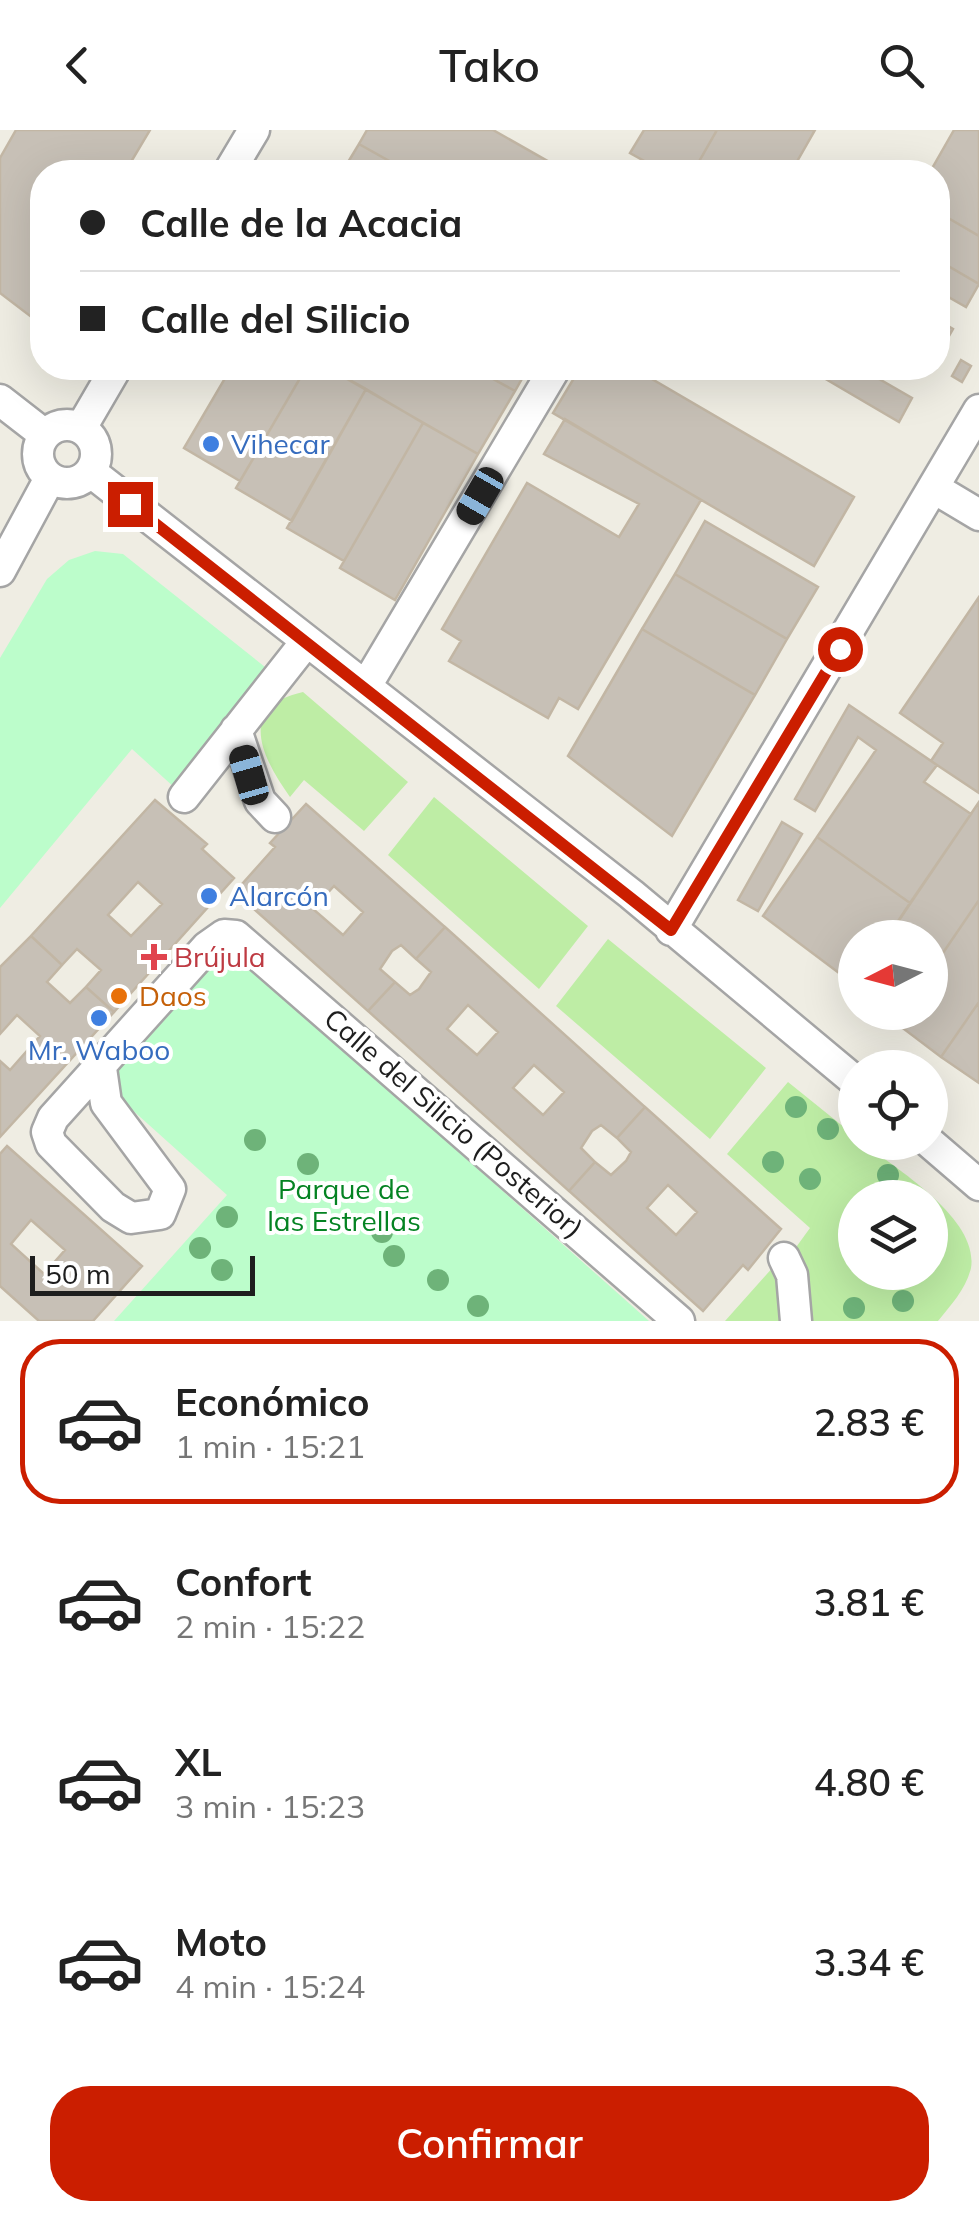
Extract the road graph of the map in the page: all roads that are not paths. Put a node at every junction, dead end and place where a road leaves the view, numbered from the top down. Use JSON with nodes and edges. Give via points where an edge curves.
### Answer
{"nodes":[{"id":1,"x":254,"y":130,"type":"edge"},
{"id":2,"x":236,"y":160,"type":"edge"},
{"id":3,"x":109,"y":380,"type":"edge"},
{"id":4,"x":548,"y":380,"type":"edge"},
{"id":5,"x":0,"y":400,"type":"edge"},
{"id":6,"x":979,"y":410,"type":"edge"},
{"id":7,"x":82,"y":428,"type":"junction"},
{"id":8,"x":45,"y":435,"type":"junction"},
{"id":9,"x":91,"y":472,"type":"junction"},
{"id":10,"x":50,"y":478,"type":"junction"},
{"id":11,"x":934,"y":488,"type":"junction"},
{"id":12,"x":979,"y":515,"type":"edge"},
{"id":13,"x":0,"y":571,"type":"edge"},
{"id":14,"x":306,"y":642,"type":"junction"},
{"id":15,"x":366,"y":686,"type":"junction"},
{"id":16,"x":236,"y":730,"type":"junction"},
{"id":17,"x":184,"y":797,"type":"dead end"},
{"id":18,"x":275,"y":816,"type":"dead end"},
{"id":19,"x":671,"y":930,"type":"junction"},
{"id":20,"x":838,"y":1067,"type":"edge"},
{"id":21,"x":101,"y":1068,"type":"junction"},
{"id":22,"x":948,"y":1158,"type":"edge"},
{"id":23,"x":979,"y":1185,"type":"edge"},
{"id":24,"x":784,"y":1258,"type":"dead end"},
{"id":25,"x":678,"y":1321,"type":"edge"},
{"id":26,"x":796,"y":1321,"type":"edge"}],
"edges":[{"from":1,"to":2,"type":"street"},
{"from":3,"to":7,"type":"street"},
{"from":4,"to":15,"type":"street"},
{"from":5,"to":8,"type":"street"},
{"from":6,"to":11,"type":"street"},
{"from":7,"to":8,"type":"street","via":[[55,427]]},
{"from":7,"to":9,"type":"street","via":[[97,457]]},
{"from":8,"to":10,"type":"street","via":[[38,450]]},
{"from":9,"to":10,"type":"street","via":[[79,482]]},
{"from":9,"to":14,"type":"street"},
{"from":10,"to":13,"type":"street"},
{"from":11,"to":12,"type":"street"},
{"from":11,"to":19,"type":"street"},
{"from":14,"to":15,"type":"street"},
{"from":14,"to":16,"type":"street"},
{"from":15,"to":19,"type":"street"},
{"from":16,"to":17,"type":"street"},
{"from":16,"to":18,"type":"street","via":[[260,801]]},
{"from":19,"to":20,"type":"street"},
{"from":21,"to":21,"type":"street","via":[[53,1118],[51,1144],[113,1207],[131,1218],[160,1214],[170,1189],[106,1103]]},
{"from":21,"to":25,"type":"street","name":"Calle del Silicio (Posterior)","via":[[206,947],[224,934],[246,940]]},
{"from":22,"to":23,"type":"street"},
{"from":24,"to":26,"type":"street"}]}
